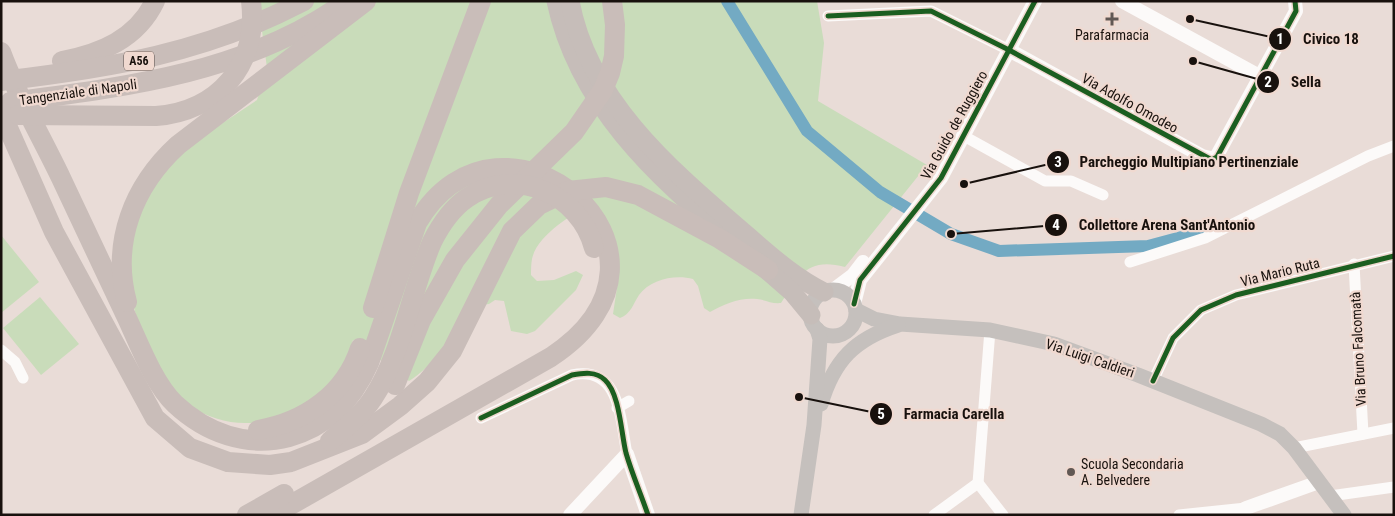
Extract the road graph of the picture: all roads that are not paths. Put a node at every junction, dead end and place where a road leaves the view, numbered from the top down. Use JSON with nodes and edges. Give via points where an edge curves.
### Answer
{"nodes":[{"id":1,"x":155,"y":1,"type":"edge"},
{"id":2,"x":251,"y":1,"type":"edge"},
{"id":3,"x":304,"y":1,"type":"edge"},
{"id":4,"x":346,"y":1,"type":"edge"},
{"id":5,"x":366,"y":1,"type":"edge"},
{"id":6,"x":481,"y":1,"type":"edge"},
{"id":7,"x":556,"y":1,"type":"edge"},
{"id":8,"x":570,"y":1,"type":"edge"},
{"id":9,"x":612,"y":1,"type":"edge"},
{"id":10,"x":1035,"y":1,"type":"edge"},
{"id":11,"x":1122,"y":1,"type":"edge"},
{"id":12,"x":1295,"y":1,"type":"edge"},
{"id":13,"x":930,"y":6,"type":"edge"},
{"id":14,"x":828,"y":16,"type":"dead end"},
{"id":15,"x":1009,"y":50,"type":"junction"},
{"id":16,"x":1,"y":52,"type":"edge"},
{"id":17,"x":52,"y":69,"type":"junction"},
{"id":18,"x":1,"y":73,"type":"edge"},
{"id":19,"x":1261,"y":77,"type":"junction"},
{"id":20,"x":1,"y":82,"type":"edge"},
{"id":21,"x":1,"y":103,"type":"edge"},
{"id":22,"x":1,"y":113,"type":"edge"},
{"id":23,"x":962,"y":135,"type":"junction"},
{"id":24,"x":1394,"y":146,"type":"edge"},
{"id":25,"x":948,"y":163,"type":"junction"},
{"id":26,"x":1103,"y":195,"type":"dead end"},
{"id":27,"x":591,"y":224,"type":"junction"},
{"id":28,"x":1394,"y":256,"type":"edge"},
{"id":29,"x":1130,"y":262,"type":"dead end"},
{"id":30,"x":1354,"y":264,"type":"junction"},
{"id":31,"x":768,"y":270,"type":"junction"},
{"id":32,"x":828,"y":291,"type":"junction"},
{"id":33,"x":855,"y":307,"type":"junction"},
{"id":34,"x":814,"y":322,"type":"junction"},
{"id":35,"x":900,"y":324,"type":"junction"},
{"id":36,"x":990,"y":330,"type":"junction"},
{"id":37,"x":138,"y":343,"type":"junction"},
{"id":38,"x":1,"y":350,"type":"edge"},
{"id":39,"x":363,"y":360,"type":"junction"},
{"id":40,"x":396,"y":368,"type":"junction"},
{"id":41,"x":23,"y":378,"type":"dead end"},
{"id":42,"x":1153,"y":381,"type":"junction"},
{"id":43,"x":629,"y":401,"type":"dead end"},
{"id":44,"x":458,"y":403,"type":"junction"},
{"id":45,"x":617,"y":408,"type":"junction"},
{"id":46,"x":481,"y":418,"type":"dead end"},
{"id":47,"x":814,"y":425,"type":"junction"},
{"id":48,"x":1394,"y":428,"type":"edge"},
{"id":49,"x":1363,"y":434,"type":"junction"},
{"id":50,"x":1294,"y":448,"type":"junction"},
{"id":51,"x":319,"y":451,"type":"junction"},
{"id":52,"x":626,"y":454,"type":"junction"},
{"id":53,"x":1319,"y":482,"type":"junction"},
{"id":54,"x":978,"y":483,"type":"junction"},
{"id":55,"x":1394,"y":487,"type":"edge"},
{"id":56,"x":1330,"y":496,"type":"junction"},
{"id":57,"x":1241,"y":512,"type":"edge"},
{"id":58,"x":247,"y":515,"type":"edge"},
{"id":59,"x":273,"y":515,"type":"edge"},
{"id":60,"x":570,"y":515,"type":"edge"},
{"id":61,"x":648,"y":515,"type":"edge"},
{"id":62,"x":802,"y":515,"type":"edge"},
{"id":63,"x":934,"y":515,"type":"edge"},
{"id":64,"x":1003,"y":515,"type":"edge"},
{"id":65,"x":1179,"y":515,"type":"edge"},
{"id":66,"x":1344,"y":515,"type":"edge"}],
"edges":[{"from":1,"to":17,"type":"highway","via":[[139,24],[120,41]]},
{"from":2,"to":22,"type":"highway","via":[[250,30],[239,65],[223,90],[196,108],[156,116]]},
{"from":3,"to":17,"type":"highway","name":"Tangenziale di Napoli","number":"A56","via":[[224,38],[147,59]]},
{"from":4,"to":21,"type":"highway","name":"Tangenziale di Napoli","number":"A56","via":[[289,36],[208,68],[153,81]]},
{"from":5,"to":37,"type":"highway","via":[[166,156],[148,179],[131,212],[121,261]]},
{"from":6,"to":39,"type":"highway","via":[[409,194]]},
{"from":7,"to":31,"type":"highway","via":[[567,43],[578,68],[619,132],[682,196]]},
{"from":8,"to":32,"type":"highway","via":[[578,32],[596,74],[639,134],[687,184],[802,281]]},
{"from":9,"to":40,"type":"highway","via":[[614,56],[603,90],[574,132],[499,205],[454,260]]},
{"from":10,"to":15,"type":"street","name":"Via Guido de Ruggiero"},
{"from":11,"to":19,"type":"street"},
{"from":12,"to":19,"type":"street","name":"Via Adolfo Omodeo","via":[[1296,11]]},
{"from":13,"to":14,"type":"street"},
{"from":13,"to":15,"type":"street"},
{"from":15,"to":19,"type":"street","name":"Via Adolfo Omodeo","via":[[1212,160],[1217,157]]},
{"from":15,"to":23,"type":"street","name":"Via Guido de Ruggiero"},
{"from":16,"to":37,"type":"highway","via":[[16,90],[60,175]]},
{"from":17,"to":18,"type":"highway"},
{"from":17,"to":20,"type":"highway","name":"Tangenziale di Napoli","number":"A56"},
{"from":22,"to":51,"type":"highway","via":[[54,232],[155,418],[190,448],[228,462],[270,465],[290,462]]},
{"from":23,"to":25,"type":"street","name":"Via Guido de Ruggiero"},
{"from":23,"to":26,"type":"street","via":[[1045,181],[1071,181]]},
{"from":24,"to":29,"type":"street","via":[[1205,238]]},
{"from":25,"to":32,"type":"street","name":"Via Guido de Ruggiero","via":[[935,173],[853,275]]},
{"from":25,"to":33,"type":"street","name":"Via Guido de Ruggiero","via":[[941,178],[860,280]]},
{"from":27,"to":39,"type":"highway","via":[[586,204],[571,190],[534,172],[513,168],[491,170],[471,175],[451,186],[431,203],[417,223]]},
{"from":27,"to":40,"type":"highway","via":[[564,202],[530,185],[500,184],[466,199],[442,224],[432,242]]},
{"from":27,"to":44,"type":"highway","via":[[607,245],[608,277],[604,296],[592,319],[562,349]]},
{"from":28,"to":30,"type":"street","name":"Via Mario Ruta"},
{"from":30,"to":42,"type":"street","name":"Via Mario Ruta","via":[[1236,295],[1201,310],[1173,338]]},
{"from":30,"to":49,"type":"street","name":"Via Bruno Falcomatà"},
{"from":31,"to":34,"type":"highway","via":[[792,292]]},
{"from":31,"to":51,"type":"highway","via":[[652,201],[622,190],[581,188],[547,200],[519,222],[505,242],[466,323],[444,362],[427,382],[362,434]]},
{"from":32,"to":33,"type":"main road","via":[[846,293]]},
{"from":32,"to":34,"type":"main road","via":[[814,301]]},
{"from":33,"to":34,"type":"main road","via":[[853,324],[843,334],[829,335]]},
{"from":33,"to":35,"type":"main road","name":"Via Luigi Caldieri","via":[[874,319]]},
{"from":34,"to":47,"type":"main road","name":"Via Luigi Caldieri","via":[[819,348]]},
{"from":35,"to":36,"type":"main road","name":"Via Luigi Caldieri"},
{"from":35,"to":47,"type":"main road","name":"Via Luigi Caldieri","via":[[869,336],[840,360],[825,388]]},
{"from":36,"to":42,"type":"main road","name":"Via Luigi Caldieri","via":[[1054,344]]},
{"from":36,"to":54,"type":"street"},
{"from":37,"to":39,"type":"highway","via":[[173,402],[211,430],[257,442],[307,431],[327,419],[346,404],[360,383]]},
{"from":38,"to":41,"type":"street","via":[[15,362]]},
{"from":40,"to":51,"type":"highway","via":[[367,407]]},
{"from":42,"to":50,"type":"main road","name":"Via Luigi Caldieri","via":[[1261,424],[1280,434]]},
{"from":43,"to":45,"type":"street"},
{"from":44,"to":58,"type":"highway"},
{"from":44,"to":59,"type":"highway"},
{"from":45,"to":46,"type":"street","via":[[606,380],[598,375],[582,373]]},
{"from":45,"to":52,"type":"street"},
{"from":47,"to":62,"type":"main road","name":"Via Luigi Caldieri"},
{"from":48,"to":49,"type":"street"},
{"from":49,"to":50,"type":"street"},
{"from":50,"to":53,"type":"main road","name":"Via Luigi Caldieri"},
{"from":52,"to":60,"type":"street"},
{"from":52,"to":61,"type":"street"},
{"from":53,"to":56,"type":"main road","name":"Via Luigi Caldieri"},
{"from":53,"to":57,"type":"street"},
{"from":54,"to":63,"type":"street"},
{"from":54,"to":64,"type":"street"},
{"from":55,"to":56,"type":"street"},
{"from":56,"to":66,"type":"main road","name":"Via Luigi Caldieri"},
{"from":57,"to":65,"type":"street"}]}
